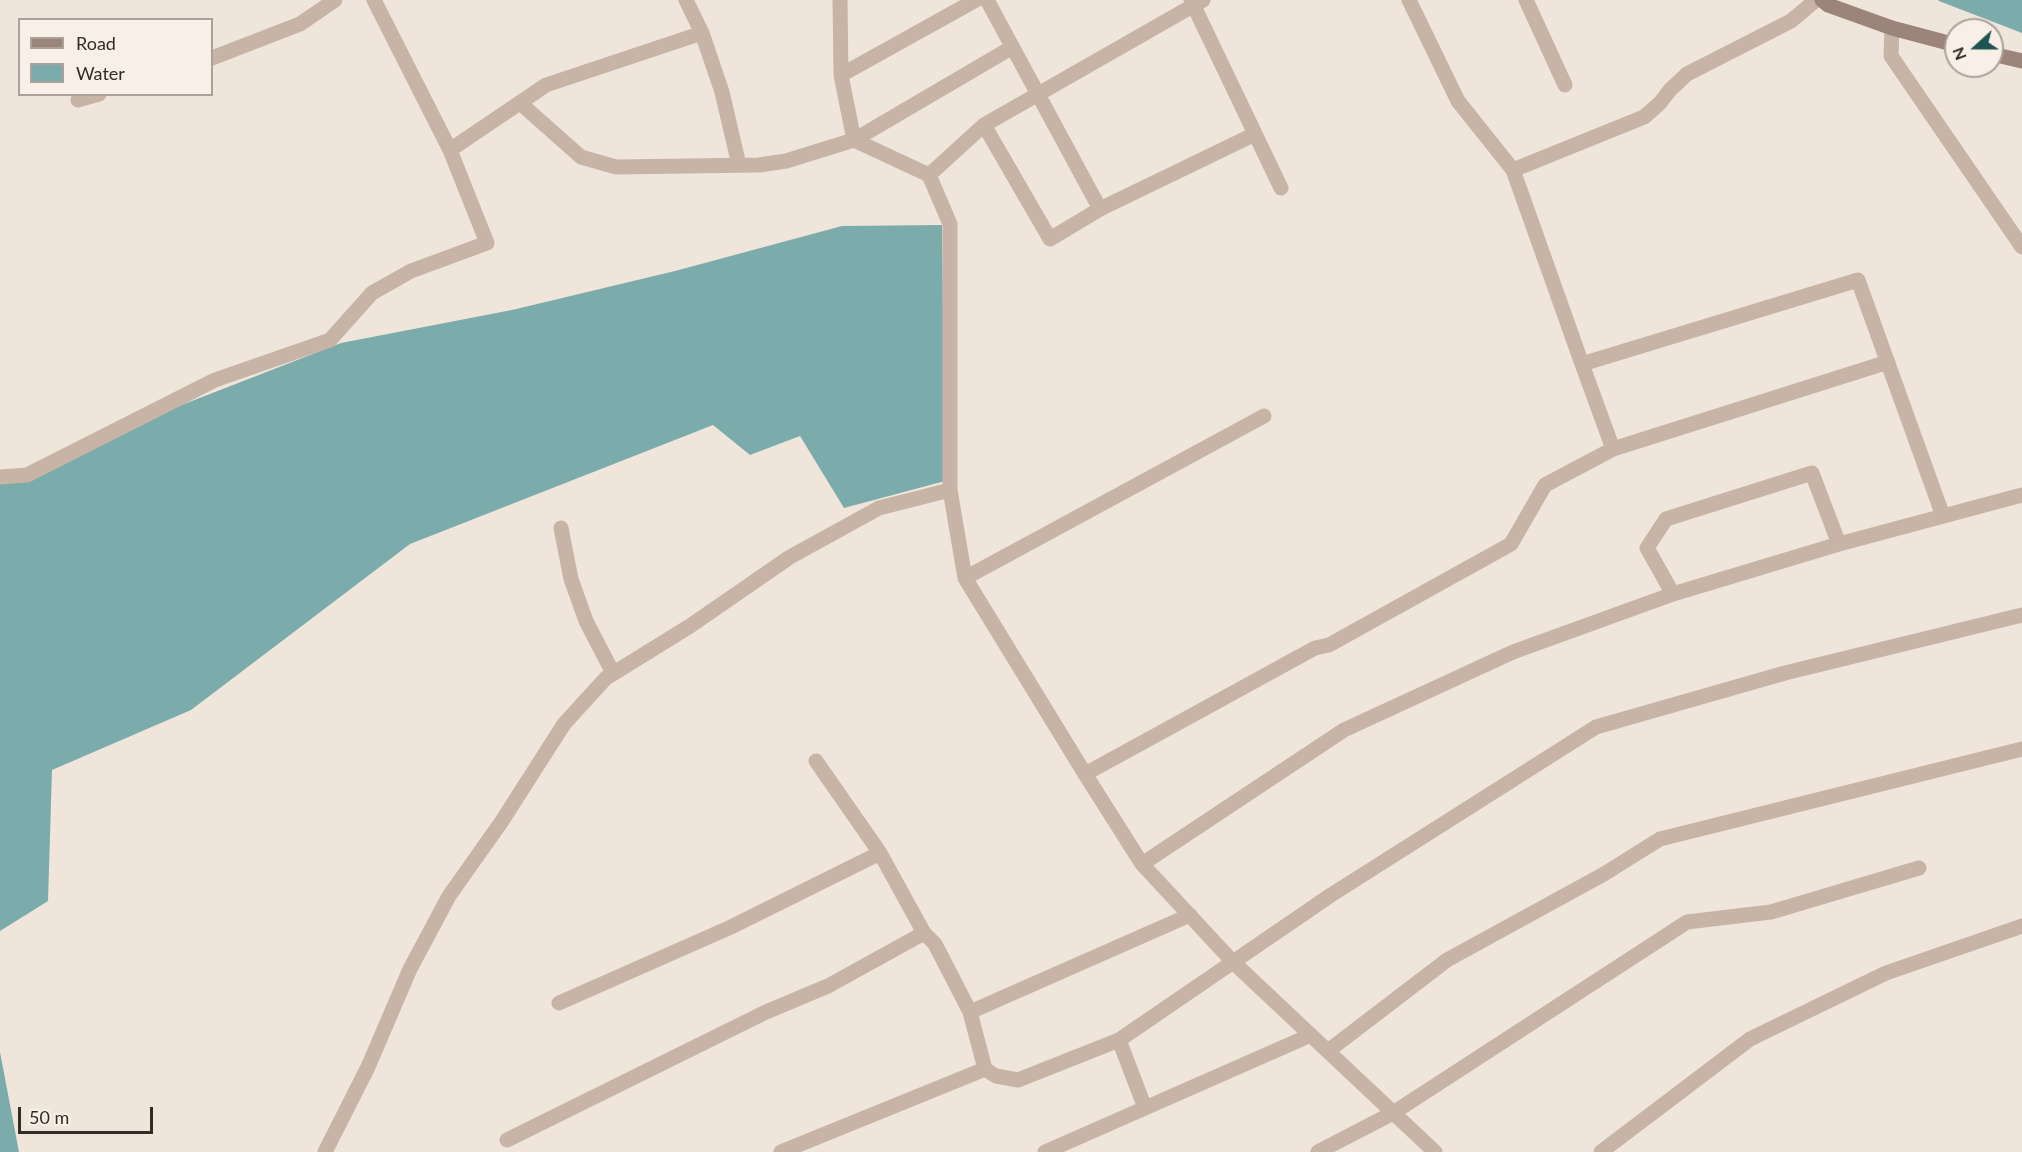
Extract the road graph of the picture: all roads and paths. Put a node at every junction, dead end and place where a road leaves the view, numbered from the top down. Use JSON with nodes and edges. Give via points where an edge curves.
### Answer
{"nodes":[{"id":1,"x":335,"y":0,"type":"edge"},
{"id":2,"x":374,"y":0,"type":"edge"},
{"id":3,"x":686,"y":0,"type":"edge"},
{"id":4,"x":840,"y":0,"type":"edge"},
{"id":5,"x":976,"y":0,"type":"edge"},
{"id":6,"x":987,"y":0,"type":"edge"},
{"id":7,"x":1409,"y":0,"type":"edge"},
{"id":8,"x":1526,"y":0,"type":"edge"},
{"id":9,"x":1816,"y":0,"type":"edge"},
{"id":10,"x":1822,"y":0,"type":"edge"},
{"id":11,"x":1196,"y":2,"type":"edge"},
{"id":12,"x":1892,"y":28,"type":"junction"},
{"id":13,"x":702,"y":33,"type":"junction"},
{"id":14,"x":1944,"y":42,"type":"edge"},
{"id":15,"x":1011,"y":48,"type":"junction"},
{"id":16,"x":2004,"y":57,"type":"edge"},
{"id":17,"x":213,"y":58,"type":"edge"},
{"id":18,"x":2022,"y":61,"type":"edge"},
{"id":19,"x":841,"y":75,"type":"junction"},
{"id":20,"x":1565,"y":85,"type":"dead end"},
{"id":21,"x":1036,"y":95,"type":"junction"},
{"id":22,"x":92,"y":96,"type":"edge"},
{"id":23,"x":78,"y":100,"type":"dead end"},
{"id":24,"x":520,"y":103,"type":"junction"},
{"id":25,"x":984,"y":125,"type":"junction"},
{"id":26,"x":1256,"y":134,"type":"junction"},
{"id":27,"x":854,"y":140,"type":"junction"},
{"id":28,"x":450,"y":150,"type":"junction"},
{"id":29,"x":739,"y":165,"type":"junction"},
{"id":30,"x":1513,"y":170,"type":"junction"},
{"id":31,"x":929,"y":175,"type":"junction"},
{"id":32,"x":1281,"y":188,"type":"dead end"},
{"id":33,"x":1100,"y":209,"type":"junction"},
{"id":34,"x":2022,"y":247,"type":"edge"},
{"id":35,"x":1888,"y":362,"type":"junction"},
{"id":36,"x":1582,"y":364,"type":"junction"},
{"id":37,"x":1264,"y":416,"type":"dead end"},
{"id":38,"x":1613,"y":449,"type":"junction"},
{"id":39,"x":0,"y":477,"type":"edge"},
{"id":40,"x":950,"y":490,"type":"junction"},
{"id":41,"x":2022,"y":495,"type":"edge"},
{"id":42,"x":1943,"y":516,"type":"junction"},
{"id":43,"x":561,"y":528,"type":"dead end"},
{"id":44,"x":1839,"y":544,"type":"junction"},
{"id":45,"x":965,"y":578,"type":"junction"},
{"id":46,"x":1673,"y":594,"type":"junction"},
{"id":47,"x":2022,"y":615,"type":"edge"},
{"id":48,"x":613,"y":673,"type":"junction"},
{"id":49,"x":2022,"y":749,"type":"edge"},
{"id":50,"x":816,"y":761,"type":"dead end"},
{"id":51,"x":1084,"y":774,"type":"junction"},
{"id":52,"x":880,"y":853,"type":"junction"},
{"id":53,"x":1142,"y":864,"type":"junction"},
{"id":54,"x":1919,"y":868,"type":"dead end"},
{"id":55,"x":1190,"y":915,"type":"junction"},
{"id":56,"x":2022,"y":926,"type":"edge"},
{"id":57,"x":924,"y":933,"type":"junction"},
{"id":58,"x":1233,"y":962,"type":"junction"},
{"id":59,"x":559,"y":1003,"type":"dead end"},
{"id":60,"x":970,"y":1012,"type":"junction"},
{"id":61,"x":1311,"y":1035,"type":"junction"},
{"id":62,"x":1119,"y":1040,"type":"junction"},
{"id":63,"x":1328,"y":1051,"type":"junction"},
{"id":64,"x":985,"y":1069,"type":"junction"},
{"id":65,"x":1145,"y":1108,"type":"junction"},
{"id":66,"x":1393,"y":1113,"type":"junction"},
{"id":67,"x":507,"y":1140,"type":"dead end"},
{"id":68,"x":325,"y":1152,"type":"edge"},
{"id":69,"x":782,"y":1152,"type":"edge"},
{"id":70,"x":1045,"y":1152,"type":"edge"},
{"id":71,"x":1318,"y":1152,"type":"edge"},
{"id":72,"x":1435,"y":1152,"type":"edge"},
{"id":73,"x":1601,"y":1152,"type":"edge"}],
"edges":[{"from":1,"to":17,"type":"street","via":[[300,24]]},
{"from":2,"to":28,"type":"street"},
{"from":3,"to":13,"type":"street"},
{"from":4,"to":19,"type":"street"},
{"from":5,"to":19,"type":"street"},
{"from":6,"to":15,"type":"street"},
{"from":7,"to":30,"type":"street","via":[[1458,101]]},
{"from":8,"to":20,"type":"street"},
{"from":9,"to":30,"type":"street","via":[[1791,21],[1687,74],[1644,117]]},
{"from":10,"to":12,"type":"main road"},
{"from":11,"to":21,"type":"street"},
{"from":11,"to":26,"type":"street"},
{"from":12,"to":14,"type":"main road"},
{"from":12,"to":34,"type":"street","via":[[1891,56]]},
{"from":13,"to":24,"type":"street","via":[[546,85]]},
{"from":13,"to":29,"type":"street","via":[[722,92]]},
{"from":15,"to":21,"type":"street"},
{"from":15,"to":27,"type":"street"},
{"from":16,"to":18,"type":"main road"},
{"from":19,"to":27,"type":"street"},
{"from":21,"to":25,"type":"street"},
{"from":21,"to":33,"type":"street"},
{"from":22,"to":23,"type":"street"},
{"from":24,"to":28,"type":"street"},
{"from":24,"to":29,"type":"street","via":[[581,156],[598,162],[616,166]]},
{"from":25,"to":31,"type":"street"},
{"from":25,"to":33,"type":"street","via":[[1050,239]]},
{"from":26,"to":32,"type":"street"},
{"from":26,"to":33,"type":"street"},
{"from":27,"to":29,"type":"street","via":[[786,161]]},
{"from":27,"to":31,"type":"street"},
{"from":28,"to":39,"type":"street","via":[[487,243],[411,271],[372,293],[330,340],[215,380],[27,475]]},
{"from":30,"to":36,"type":"street"},
{"from":31,"to":40,"type":"street","via":[[950,224]]},
{"from":35,"to":36,"type":"street","via":[[1858,280]]},
{"from":35,"to":38,"type":"street"},
{"from":35,"to":42,"type":"street"},
{"from":36,"to":38,"type":"street"},
{"from":37,"to":45,"type":"street"},
{"from":38,"to":51,"type":"street","via":[[1545,485],[1511,544]]},
{"from":40,"to":45,"type":"street"},
{"from":40,"to":48,"type":"street","via":[[879,507],[790,557]]},
{"from":41,"to":42,"type":"street"},
{"from":42,"to":44,"type":"street"},
{"from":43,"to":48,"type":"street","via":[[586,621]]},
{"from":44,"to":46,"type":"street"},
{"from":44,"to":46,"type":"street","via":[[1812,473],[1666,519],[1647,548]]},
{"from":45,"to":51,"type":"street"},
{"from":46,"to":53,"type":"street","via":[[1513,652],[1344,729]]},
{"from":47,"to":58,"type":"street","via":[[1785,673],[1596,727]]},
{"from":48,"to":68,"type":"street","via":[[564,724],[449,896],[410,969],[368,1067]]},
{"from":49,"to":63,"type":"street","via":[[1660,839],[1447,960]]},
{"from":50,"to":52,"type":"street"},
{"from":51,"to":53,"type":"street"},
{"from":52,"to":57,"type":"street"},
{"from":52,"to":59,"type":"street","via":[[731,927]]},
{"from":53,"to":55,"type":"street"},
{"from":54,"to":66,"type":"street","via":[[1771,912],[1687,922]]},
{"from":55,"to":58,"type":"street"},
{"from":55,"to":60,"type":"street"},
{"from":56,"to":73,"type":"street","via":[[1886,973],[1750,1039]]},
{"from":57,"to":60,"type":"street","via":[[935,944]]},
{"from":57,"to":67,"type":"street","via":[[828,986],[766,1012]]},
{"from":58,"to":61,"type":"street"},
{"from":58,"to":62,"type":"street"},
{"from":60,"to":64,"type":"street"},
{"from":61,"to":63,"type":"street"},
{"from":61,"to":65,"type":"street"},
{"from":62,"to":64,"type":"street","via":[[1018,1080],[996,1076]]},
{"from":62,"to":65,"type":"street"},
{"from":63,"to":66,"type":"street"},
{"from":64,"to":69,"type":"street"},
{"from":65,"to":70,"type":"street"},
{"from":66,"to":71,"type":"street"},
{"from":66,"to":72,"type":"street"}]}
